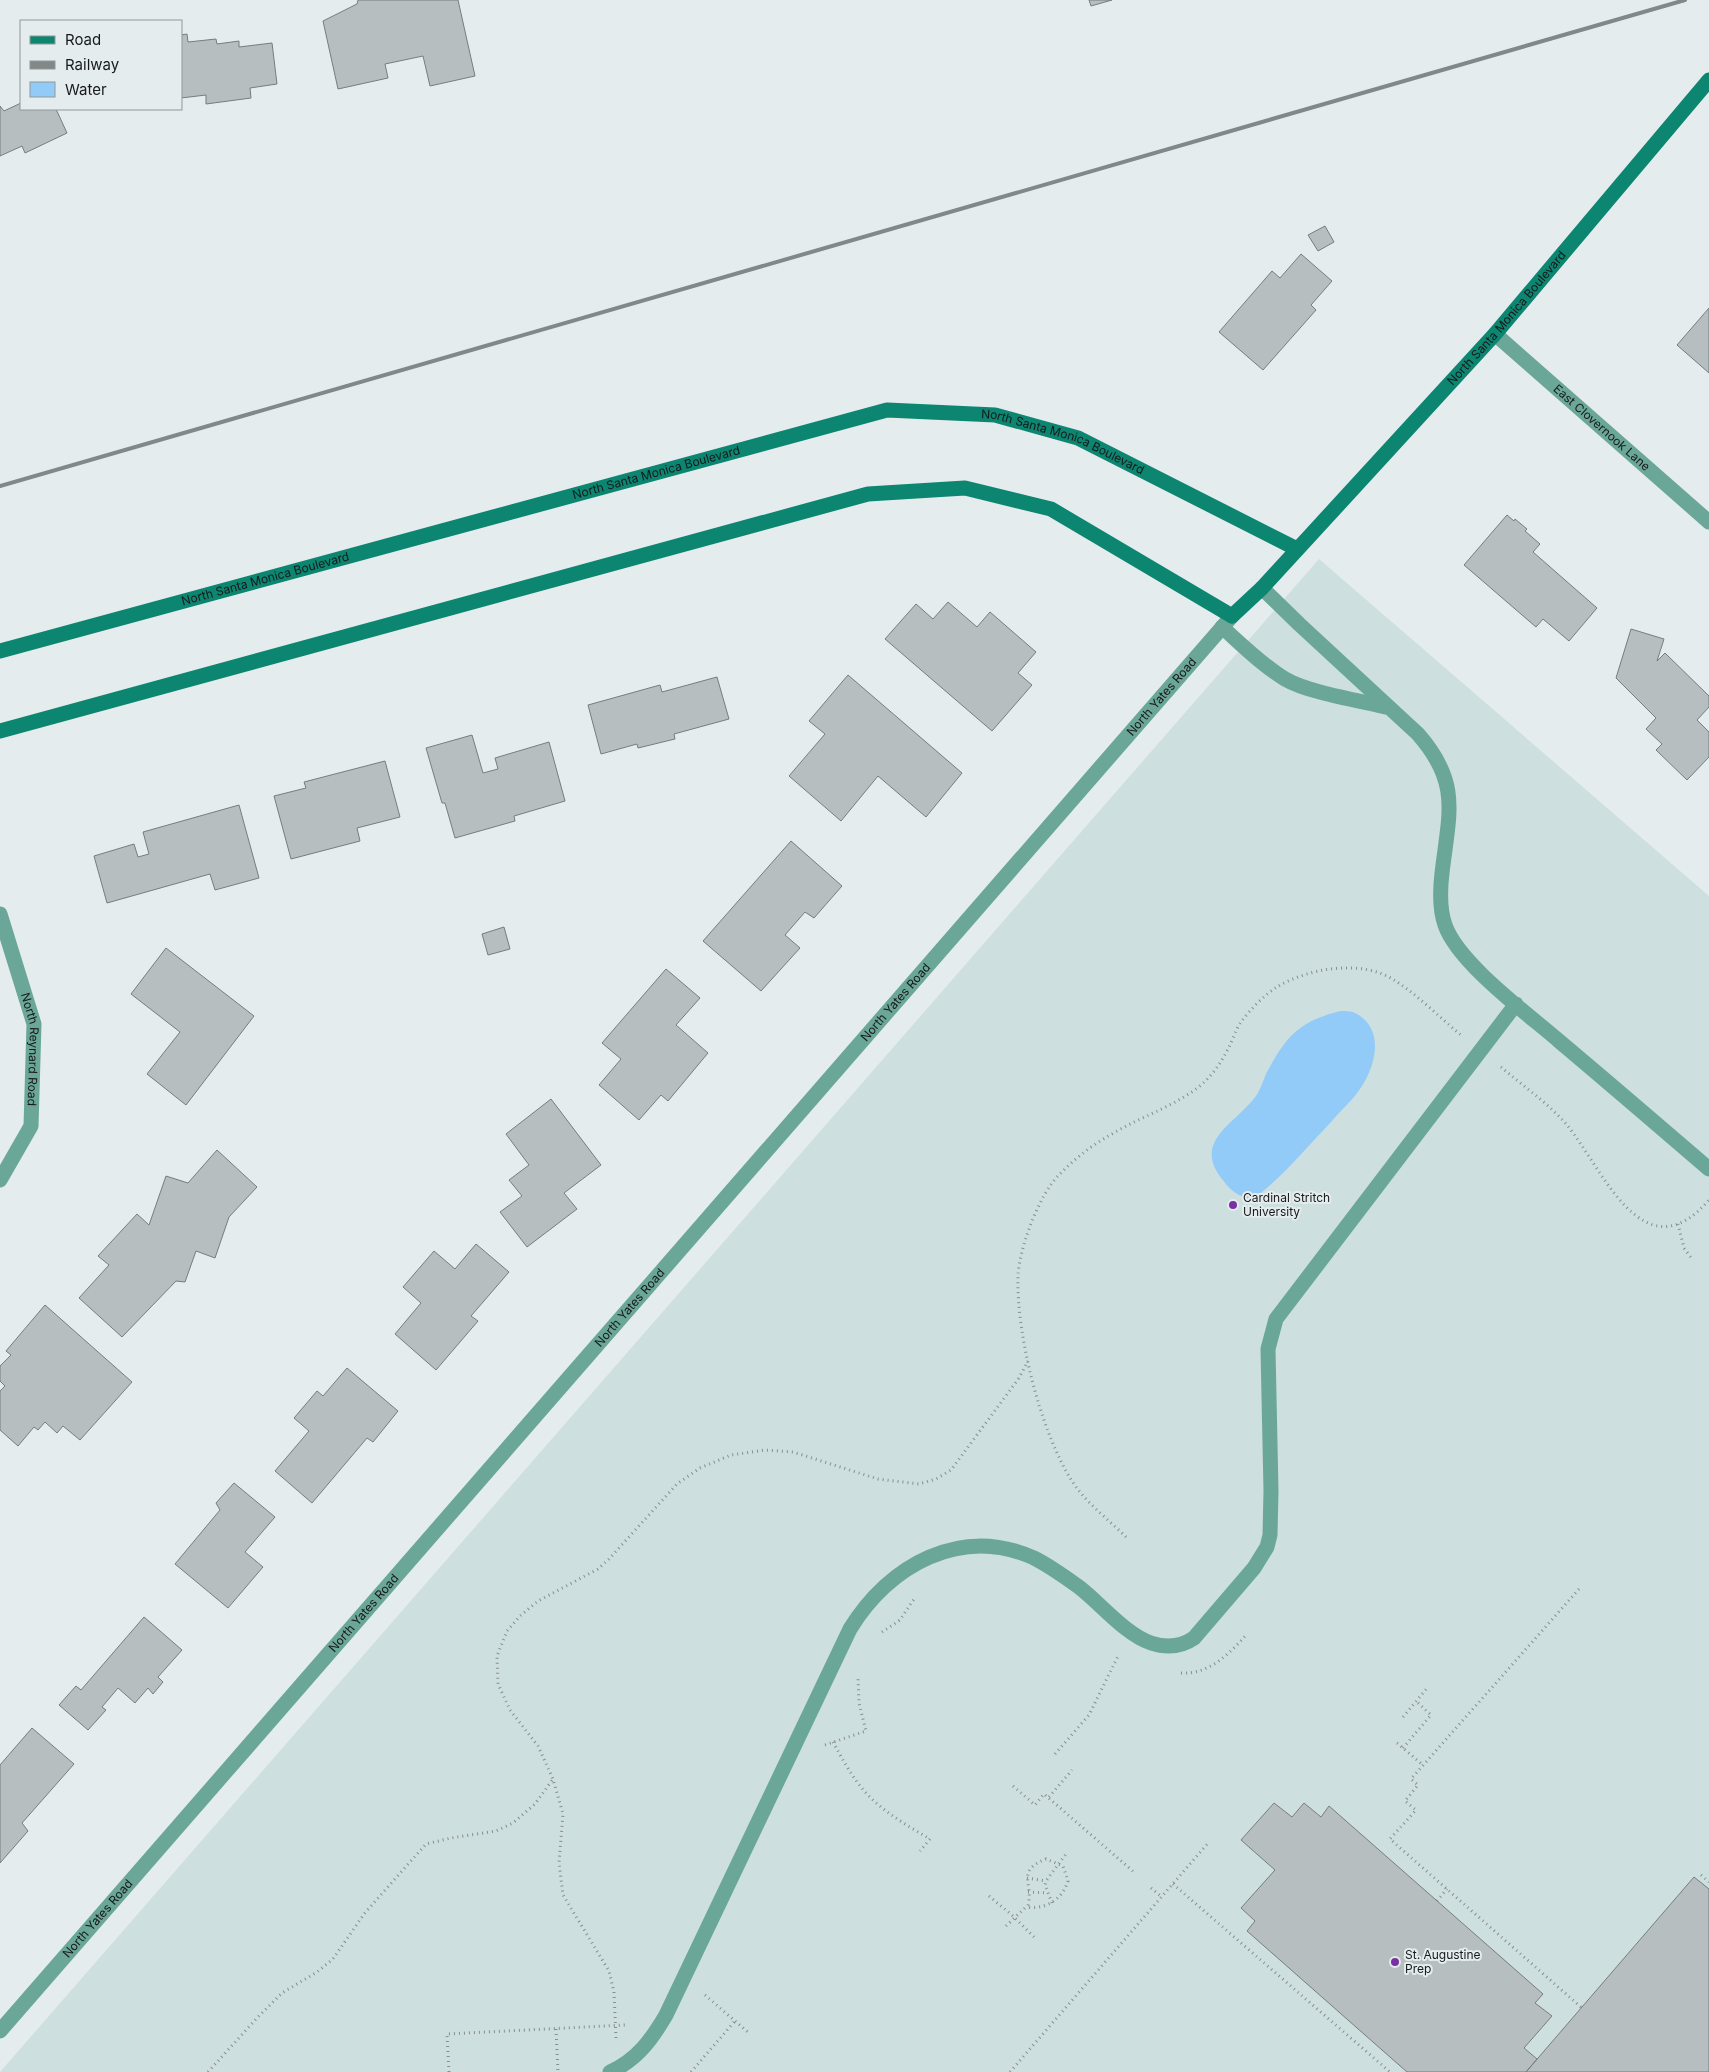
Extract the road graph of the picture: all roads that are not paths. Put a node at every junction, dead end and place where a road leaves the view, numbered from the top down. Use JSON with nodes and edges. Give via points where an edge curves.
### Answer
{"nodes":[{"id":1,"x":1709,"y":80,"type":"edge"},
{"id":2,"x":1496,"y":334,"type":"junction"},
{"id":3,"x":1709,"y":522,"type":"edge"},
{"id":4,"x":1297,"y":549,"type":"junction"},
{"id":5,"x":1262,"y":588,"type":"junction"},
{"id":6,"x":1227,"y":622,"type":"junction"},
{"id":7,"x":0,"y":650,"type":"edge"},
{"id":8,"x":1390,"y":708,"type":"junction"},
{"id":9,"x":0,"y":731,"type":"edge"},
{"id":10,"x":0,"y":914,"type":"edge"},
{"id":11,"x":1516,"y":1004,"type":"junction"},
{"id":12,"x":1709,"y":1169,"type":"edge"},
{"id":13,"x":0,"y":1180,"type":"edge"},
{"id":14,"x":0,"y":2031,"type":"edge"},
{"id":15,"x":613,"y":2070,"type":"edge"}],
"edges":[{"from":1,"to":2,"type":"street","name":"North Santa Monica Boulevard"},
{"from":2,"to":3,"type":"street","name":"East Clovernook Lane"},
{"from":2,"to":4,"type":"street","name":"North Santa Monica Boulevard"},
{"from":4,"to":5,"type":"street","name":"North Santa Monica Boulevard"},
{"from":4,"to":7,"type":"street","name":"North Santa Monica Boulevard","via":[[1078,438],[995,415],[887,410]]},
{"from":5,"to":6,"type":"street","name":"North Yates Road"},
{"from":5,"to":8,"type":"street"},
{"from":6,"to":8,"type":"street","via":[[1262,663],[1287,680]]},
{"from":6,"to":9,"type":"street","via":[[1050,509],[965,488],[868,494]]},
{"from":6,"to":14,"type":"street","name":"North Yates Road"},
{"from":8,"to":11,"type":"street","via":[[1433,751],[1449,791],[1440,906],[1446,927],[1460,950],[1480,972]]},
{"from":10,"to":13,"type":"street","name":"North Reynard Road","via":[[34,1024],[32,1126]]},
{"from":11,"to":12,"type":"street"},
{"from":11,"to":15,"type":"street","via":[[1276,1319],[1268,1349],[1270,1535],[1267,1547],[1254,1568],[1194,1638],[1175,1646],[1150,1643],[1131,1632],[1052,1568],[1016,1552],[974,1547],[954,1550],[937,1553],[906,1569],[878,1592],[850,1629],[662,2023],[633,2059]]}]}
